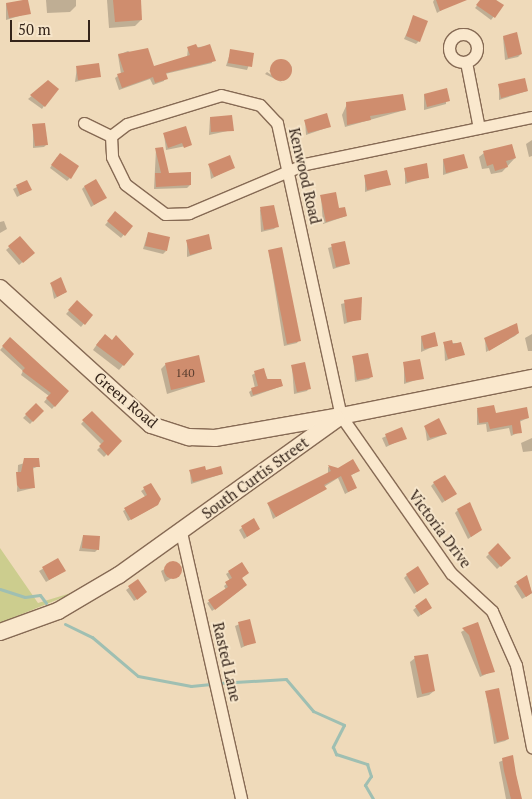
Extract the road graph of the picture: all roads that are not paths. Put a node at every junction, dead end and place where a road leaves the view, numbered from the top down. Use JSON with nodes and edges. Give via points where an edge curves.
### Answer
{"nodes":[{"id":1,"x":466,"y":62,"type":"dead end"},
{"id":2,"x":532,"y":117,"type":"edge"},
{"id":3,"x":84,"y":123,"type":"dead end"},
{"id":4,"x":479,"y":128,"type":"junction"},
{"id":5,"x":111,"y":136,"type":"junction"},
{"id":6,"x":289,"y":171,"type":"junction"},
{"id":7,"x":2,"y":292,"type":"edge"},
{"id":8,"x":532,"y":378,"type":"edge"},
{"id":9,"x":340,"y":416,"type":"junction"},
{"id":10,"x":181,"y":532,"type":"junction"},
{"id":11,"x":0,"y":632,"type":"edge"},
{"id":12,"x":532,"y":747,"type":"edge"},
{"id":13,"x":241,"y":799,"type":"edge"}],
"edges":[{"from":1,"to":4,"type":"street"},
{"from":2,"to":4,"type":"street"},
{"from":3,"to":5,"type":"street"},
{"from":4,"to":6,"type":"street"},
{"from":5,"to":6,"type":"street","name":"Kenwood Road","via":[[127,124],[221,95],[243,97],[260,105],[277,123]]},
{"from":5,"to":6,"type":"street","via":[[112,157],[125,184],[144,203],[165,214],[189,213]]},
{"from":6,"to":9,"type":"street","name":"Kenwood Road"},
{"from":7,"to":9,"type":"street","name":"Green Road","via":[[151,425],[169,433],[214,438]]},
{"from":8,"to":9,"type":"street","name":"South Curtis Street"},
{"from":9,"to":10,"type":"street","name":"South Curtis Street"},
{"from":9,"to":12,"type":"street","name":"Victoria Drive","via":[[451,573],[492,612],[516,665]]},
{"from":10,"to":11,"type":"street","name":"South Curtis Street","via":[[79,600]]},
{"from":10,"to":13,"type":"street","name":"Rasted Lane"}]}
